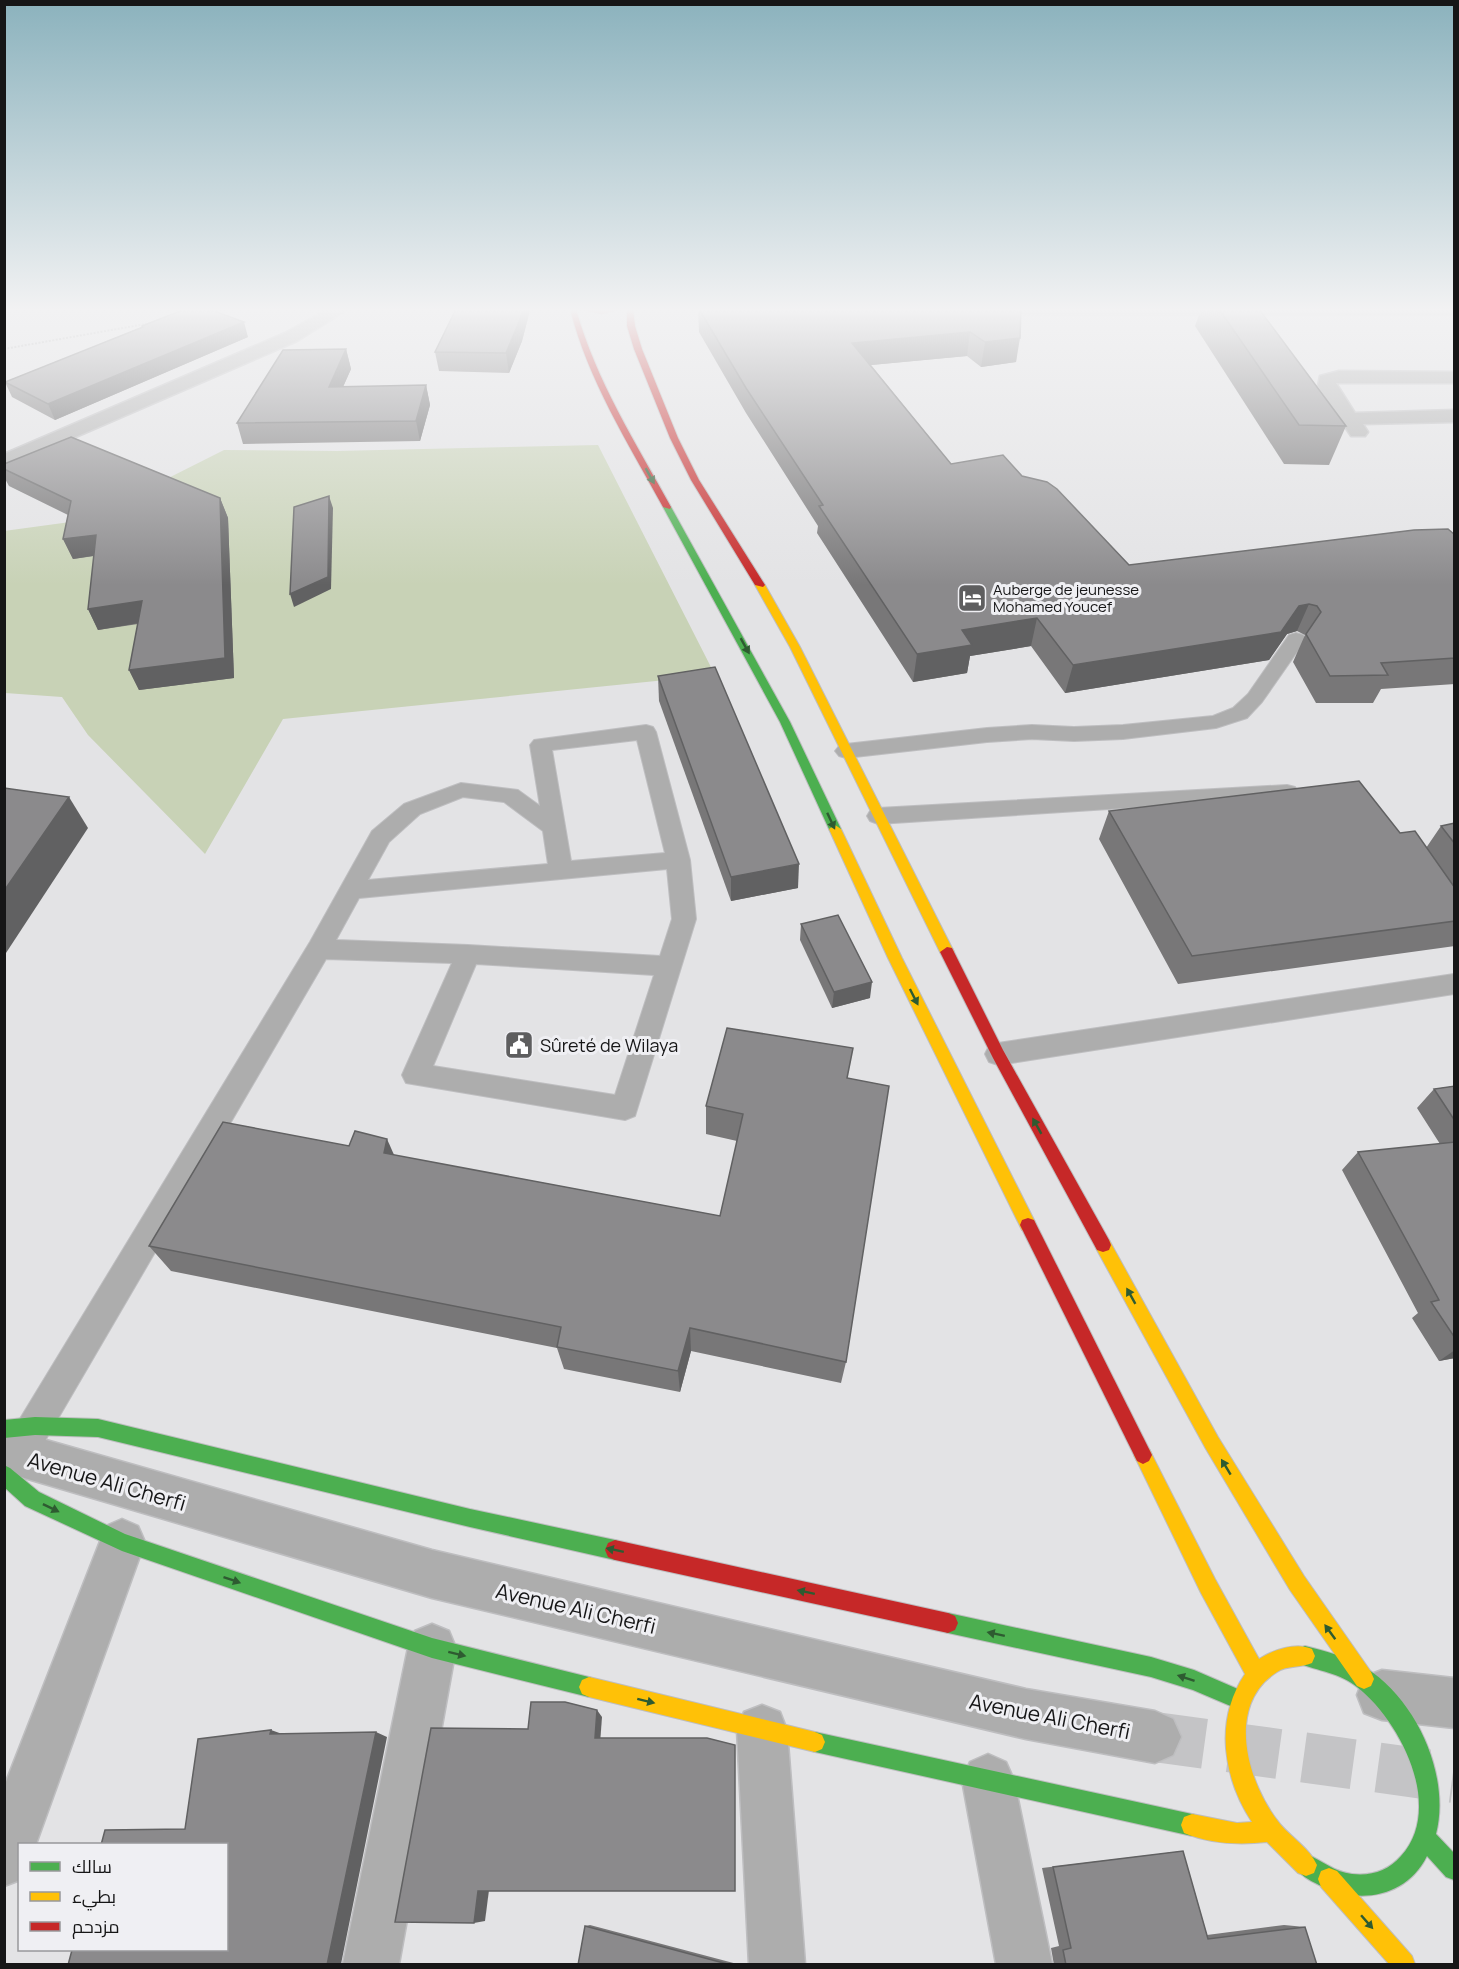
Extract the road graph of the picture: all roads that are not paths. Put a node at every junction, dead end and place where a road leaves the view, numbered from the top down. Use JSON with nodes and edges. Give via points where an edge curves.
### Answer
{"nodes":[{"id":1,"x":145,"y":401,"type":"edge"},
{"id":2,"x":610,"y":401,"type":"edge"},
{"id":3,"x":659,"y":401,"type":"edge"},
{"id":4,"x":1337,"y":401,"type":"edge"},
{"id":5,"x":1455,"y":416,"type":"edge"},
{"id":6,"x":4,"y":442,"type":"edge"},
{"id":7,"x":48,"y":443,"type":"junction"},
{"id":8,"x":4,"y":462,"type":"edge"},
{"id":9,"x":1296,"y":639,"type":"edge"},
{"id":10,"x":846,"y":751,"type":"junction"},
{"id":11,"x":1309,"y":791,"type":"edge"},
{"id":12,"x":878,"y":816,"type":"junction"},
{"id":13,"x":556,"y":829,"type":"junction"},
{"id":14,"x":678,"y":860,"type":"junction"},
{"id":15,"x":561,"y":870,"type":"junction"},
{"id":16,"x":352,"y":890,"type":"junction"},
{"id":17,"x":320,"y":949,"type":"junction"},
{"id":18,"x":468,"y":954,"type":"junction"},
{"id":19,"x":668,"y":966,"type":"junction"},
{"id":20,"x":1455,"y":984,"type":"edge"},
{"id":21,"x":998,"y":1054,"type":"junction"},
{"id":22,"x":13,"y":1453,"type":"edge"},
{"id":23,"x":122,"y":1542,"type":"junction"},
{"id":24,"x":432,"y":1648,"type":"junction"},
{"id":25,"x":1256,"y":1674,"type":"junction"},
{"id":26,"x":1373,"y":1687,"type":"junction"},
{"id":27,"x":1240,"y":1700,"type":"junction"},
{"id":28,"x":1455,"y":1703,"type":"edge"},
{"id":29,"x":762,"y":1730,"type":"junction"},
{"id":30,"x":1155,"y":1737,"type":"tunnel mouth"},
{"id":31,"x":988,"y":1780,"type":"junction"},
{"id":32,"x":1270,"y":1831,"type":"junction"},
{"id":33,"x":1442,"y":1847,"type":"edge"},
{"id":34,"x":4,"y":1859,"type":"edge"},
{"id":35,"x":1329,"y":1879,"type":"junction"},
{"id":36,"x":371,"y":1965,"type":"edge"},
{"id":37,"x":777,"y":1965,"type":"edge"},
{"id":38,"x":1024,"y":1965,"type":"edge"},
{"id":39,"x":1404,"y":1965,"type":"edge"}],
"edges":[{"from":1,"to":7,"type":"street"},
{"from":2,"to":25,"type":"street","one_way":true,"via":[[785,722],[894,958],[1208,1586]]},
{"from":3,"to":10,"type":"street","via":[[695,480],[795,647]]},
{"from":4,"to":5,"type":"street","via":[[1353,425]]},
{"from":6,"to":7,"type":"street"},
{"from":7,"to":8,"type":"street"},
{"from":9,"to":10,"type":"lane","via":[[1248,705],[1240,713],[1216,722],[1123,732],[987,735]]},
{"from":10,"to":12,"type":"street"},
{"from":11,"to":12,"type":"lane"},
{"from":12,"to":21,"type":"street"},
{"from":13,"to":14,"type":"lane","via":[[541,745],[646,732]]},
{"from":13,"to":15,"type":"lane"},
{"from":13,"to":16,"type":"lane","via":[[510,795],[461,790],[412,808],[380,837]]},
{"from":14,"to":15,"type":"lane"},
{"from":14,"to":19,"type":"lane","via":[[684,919]]},
{"from":15,"to":16,"type":"lane"},
{"from":16,"to":17,"type":"lane"},
{"from":17,"to":18,"type":"lane"},
{"from":17,"to":22,"type":"lane"},
{"from":18,"to":19,"type":"lane"},
{"from":18,"to":19,"type":"lane","via":[[416,1075],[625,1108]]},
{"from":20,"to":21,"type":"lane"},
{"from":26,"to":21,"type":"street","one_way":true,"via":[[1297,1583],[1212,1443]]},
{"from":22,"to":23,"type":"street","one_way":true,"via":[[32,1499]]},
{"from":27,"to":22,"type":"street","one_way":true,"via":[[1151,1667],[482,1521],[98,1428]]},
{"from":22,"to":30,"type":"street","name":"Avenue Ali Cherfi","via":[[432,1574],[1026,1714]]},
{"from":23,"to":24,"type":"street","one_way":true},
{"from":23,"to":34,"type":"street"},
{"from":24,"to":29,"type":"street","one_way":true},
{"from":24,"to":36,"type":"street"},
{"from":25,"to":26,"type":"street","via":[[1278,1660],[1305,1656],[1334,1663]]},
{"from":25,"to":27,"type":"street"},
{"from":26,"to":28,"type":"street"},
{"from":26,"to":33,"type":"street","via":[[1406,1725],[1424,1760]]},
{"from":27,"to":32,"type":"street","via":[[1233,1729],[1238,1762],[1250,1798]]},
{"from":29,"to":31,"type":"street"},
{"from":29,"to":37,"type":"street"},
{"from":31,"to":32,"type":"street","via":[[1227,1833]]},
{"from":31,"to":38,"type":"street"},
{"from":32,"to":35,"type":"street","via":[[1298,1860]]},
{"from":33,"to":35,"type":"street","via":[[1391,1883],[1362,1886]]},
{"from":35,"to":39,"type":"street","one_way":true}]}
